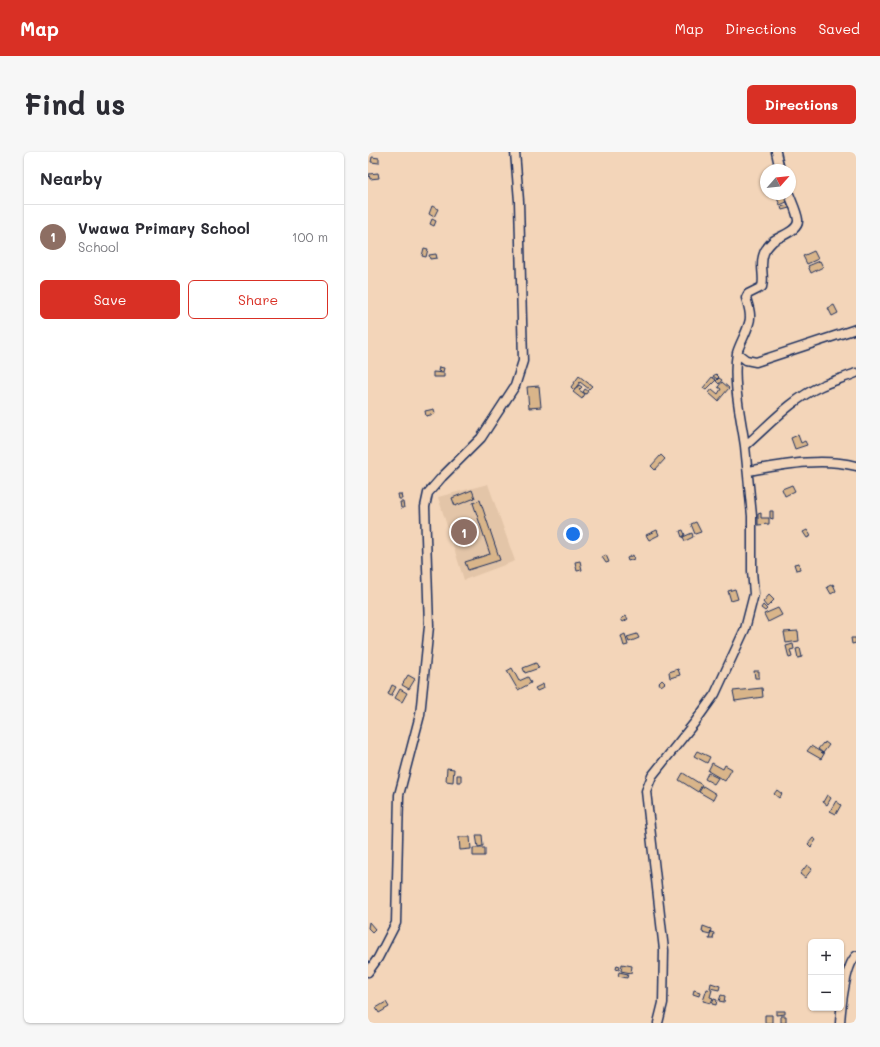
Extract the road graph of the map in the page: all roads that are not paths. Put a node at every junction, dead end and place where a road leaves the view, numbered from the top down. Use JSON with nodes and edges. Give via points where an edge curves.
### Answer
{"nodes":[{"id":1,"x":515,"y":152,"type":"edge"},
{"id":2,"x":776,"y":152,"type":"edge"},
{"id":3,"x":779,"y":164,"type":"edge"},
{"id":4,"x":791,"y":200,"type":"edge"},
{"id":5,"x":856,"y":329,"type":"edge"},
{"id":6,"x":737,"y":354,"type":"junction"},
{"id":7,"x":856,"y":373,"type":"edge"},
{"id":8,"x":745,"y":446,"type":"junction"},
{"id":9,"x":856,"y":466,"type":"edge"},
{"id":10,"x":748,"y":470,"type":"junction"},
{"id":11,"x":856,"y":956,"type":"edge"},
{"id":12,"x":368,"y":972,"type":"edge"},
{"id":13,"x":658,"y":1023,"type":"edge"},
{"id":14,"x":840,"y":1023,"type":"edge"}],
"edges":[{"from":1,"to":12,"type":"street","via":[[519,201],[523,361],[516,386],[481,438],[428,493],[425,507],[429,626],[420,715],[399,795],[396,923]]},
{"from":2,"to":3,"type":"street"},
{"from":4,"to":6,"type":"street","via":[[798,221],[797,226],[772,242],[764,253],[761,263],[762,287],[748,294],[746,298],[750,322]]},
{"from":5,"to":6,"type":"street","via":[[756,362],[746,360]]},
{"from":6,"to":8,"type":"street","via":[[736,381]]},
{"from":7,"to":8,"type":"street","via":[[820,386],[805,395]]},
{"from":8,"to":10,"type":"street"},
{"from":9,"to":10,"type":"street","via":[[841,462],[810,462]]},
{"from":10,"to":13,"type":"street","via":[[754,594],[745,629],[715,694],[652,776],[646,791],[664,950],[663,1003]]},
{"from":11,"to":14,"type":"street","via":[[845,986]]}]}
